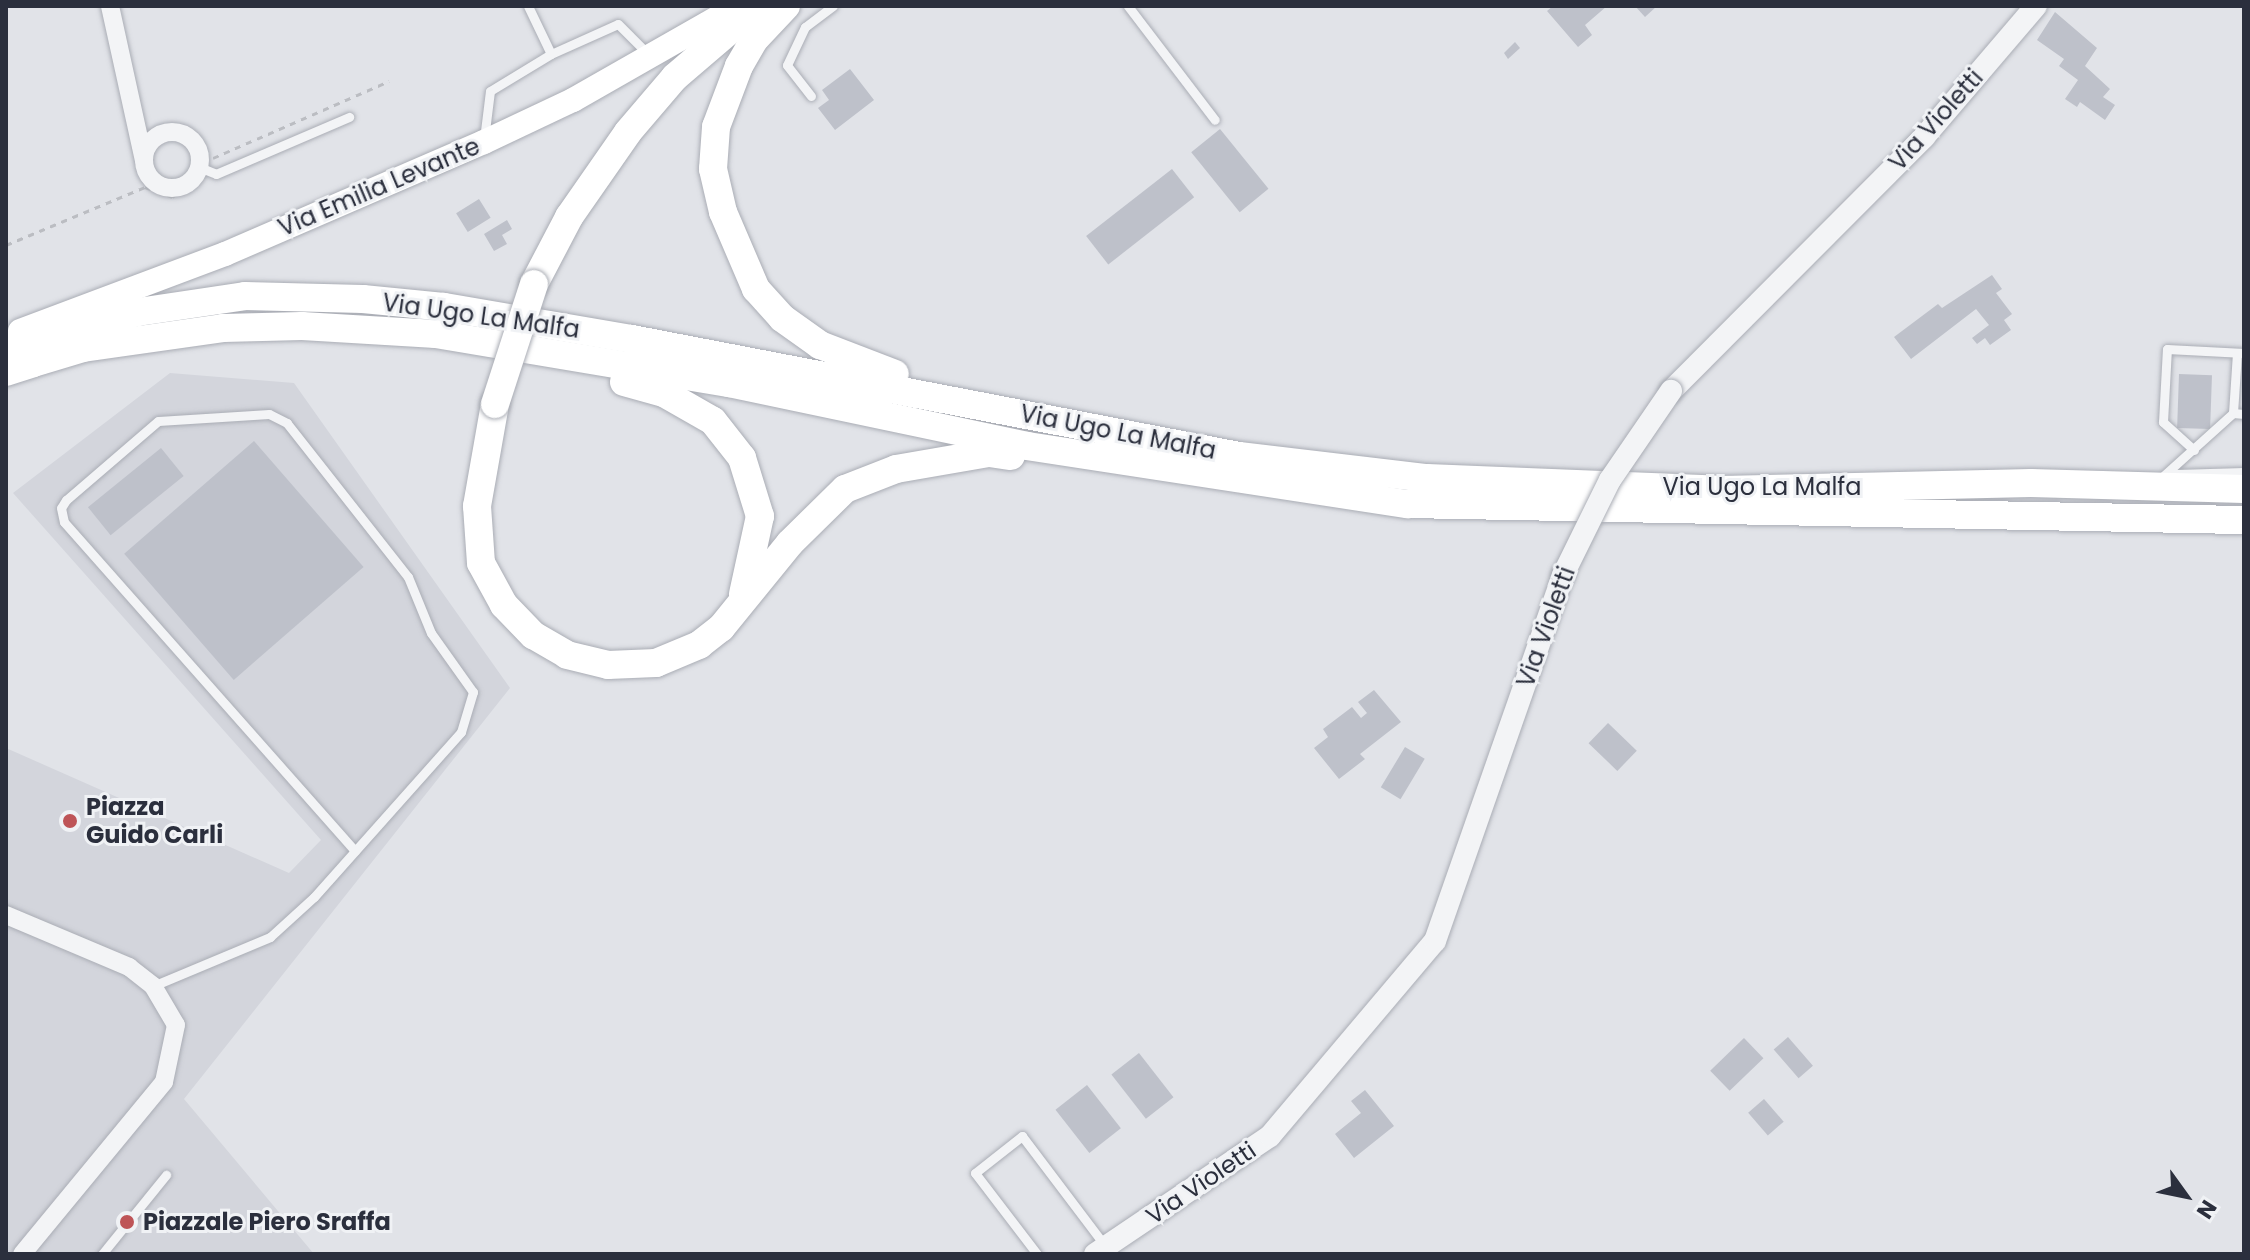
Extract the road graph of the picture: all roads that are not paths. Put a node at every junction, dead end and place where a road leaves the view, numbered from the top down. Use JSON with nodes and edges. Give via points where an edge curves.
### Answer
{"nodes":[{"id":1,"x":110,"y":6,"type":"edge"},
{"id":2,"x":528,"y":6,"type":"edge"},
{"id":3,"x":738,"y":6,"type":"edge"},
{"id":4,"x":758,"y":6,"type":"edge"},
{"id":5,"x":786,"y":6,"type":"edge"},
{"id":6,"x":833,"y":6,"type":"edge"},
{"id":7,"x":1128,"y":6,"type":"edge"},
{"id":8,"x":2036,"y":6,"type":"edge"},
{"id":9,"x":551,"y":54,"type":"junction"},
{"id":10,"x":651,"y":57,"type":"junction"},
{"id":11,"x":811,"y":96,"type":"dead end"},
{"id":12,"x":131,"y":108,"type":"junction"},
{"id":13,"x":349,"y":117,"type":"dead end"},
{"id":14,"x":1215,"y":120,"type":"dead end"},
{"id":15,"x":163,"y":133,"type":"junction"},
{"id":16,"x":484,"y":142,"type":"junction"},
{"id":17,"x":144,"y":160,"type":"junction"},
{"id":18,"x":199,"y":167,"type":"junction"},
{"id":19,"x":436,"y":334,"type":"junction"},
{"id":20,"x":16,"y":352,"type":"edge"},
{"id":21,"x":2240,"y":353,"type":"edge"},
{"id":22,"x":1028,"y":414,"type":"junction"},
{"id":23,"x":2239,"y":414,"type":"edge"},
{"id":24,"x":2194,"y":450,"type":"junction"},
{"id":25,"x":2244,"y":472,"type":"edge"},
{"id":26,"x":2168,"y":474,"type":"junction"},
{"id":27,"x":1929,"y":485,"type":"junction"},
{"id":28,"x":2244,"y":489,"type":"edge"},
{"id":29,"x":1408,"y":504,"type":"junction"},
{"id":30,"x":2244,"y":520,"type":"edge"},
{"id":31,"x":737,"y":610,"type":"junction"},
{"id":32,"x":355,"y":851,"type":"junction"},
{"id":33,"x":6,"y":915,"type":"edge"},
{"id":34,"x":15,"y":929,"type":"edge"},
{"id":35,"x":153,"y":986,"type":"junction"},
{"id":36,"x":166,"y":1175,"type":"dead end"},
{"id":37,"x":1100,"y":1250,"type":"edge"},
{"id":38,"x":22,"y":1254,"type":"edge"},
{"id":39,"x":102,"y":1254,"type":"edge"},
{"id":40,"x":1037,"y":1254,"type":"edge"}],
"edges":[{"from":1,"to":12,"type":"street"},
{"from":2,"to":9,"type":"lane"},
{"from":3,"to":10,"type":"main road","name":"Via Emilia Levante"},
{"from":4,"to":31,"type":"highway","bridge":true,"via":[[675,77],[569,217],[534,284],[495,404],[479,487],[477,545],[491,584],[525,628],[567,655],[633,666],[656,663],[699,645]]},
{"from":5,"to":22,"type":"highway","via":[[746,53],[716,127],[713,169],[723,212],[756,289],[782,318],[832,350],[893,373],[1004,397]]},
{"from":6,"to":11,"type":"lane","via":[[805,27],[787,65]]},
{"from":7,"to":14,"type":"lane"},
{"from":8,"to":37,"type":"street","name":"Via Violetti","bridge":true,"via":[[1924,137],[1671,391],[1610,480],[1563,575],[1435,941],[1270,1136]]},
{"from":9,"to":10,"type":"lane","via":[[618,24]]},
{"from":9,"to":16,"type":"lane","via":[[490,91]]},
{"from":10,"to":16,"type":"main road","name":"Via Emilia Levante"},
{"from":12,"to":15,"type":"street"},
{"from":12,"to":17,"type":"street"},
{"from":13,"to":18,"type":"lane","via":[[216,174]]},
{"from":15,"to":17,"type":"street","via":[[149,144]]},
{"from":15,"to":18,"type":"street","via":[[180,133],[194,142]]},
{"from":16,"to":20,"type":"main road","name":"Via Emilia Levante"},
{"from":17,"to":18,"type":"street","via":[[150,176],[173,188],[189,182]]},
{"from":19,"to":20,"type":"highway","name":"Via Ugo La Malfa","via":[[302,326],[223,328]]},
{"from":19,"to":29,"type":"highway","name":"Via Ugo La Malfa","via":[[729,383],[1027,446]]},
{"from":19,"to":31,"type":"highway","via":[[664,393],[713,421],[742,458],[760,516],[754,561]]},
{"from":20,"to":22,"type":"highway","name":"Via Ugo La Malfa","via":[[138,312],[245,296],[363,299],[460,309]]},
{"from":21,"to":23,"type":"lane"},
{"from":21,"to":24,"type":"lane","via":[[2167,349],[2163,422]]},
{"from":22,"to":27,"type":"highway","name":"Via Ugo La Malfa","via":[[1239,456],[1427,478],[1720,490]]},
{"from":23,"to":24,"type":"lane"},
{"from":24,"to":26,"type":"lane"},
{"from":25,"to":26,"type":"lane"},
{"from":26,"to":27,"type":"lane","via":[[2154,481],[1985,474]]},
{"from":27,"to":28,"type":"highway","name":"Via Ugo La Malfa"},
{"from":29,"to":30,"type":"highway","name":"Via Ugo La Malfa","via":[[1655,513]]},
{"from":29,"to":31,"type":"highway","via":[[1355,507],[989,453],[896,469],[845,489],[790,543]]},
{"from":32,"to":32,"type":"lane","via":[[461,732],[473,692],[431,633],[408,577],[287,423],[269,414],[158,421],[66,500],[61,508],[64,522]]},
{"from":32,"to":35,"type":"lane","via":[[270,937]]},
{"from":33,"to":34,"type":"street"},
{"from":34,"to":35,"type":"street","via":[[129,967]]},
{"from":35,"to":38,"type":"street","via":[[176,1025],[164,1082]]},
{"from":36,"to":39,"type":"lane"},
{"from":37,"to":40,"type":"lane","via":[[1022,1136],[975,1173]]}]}
